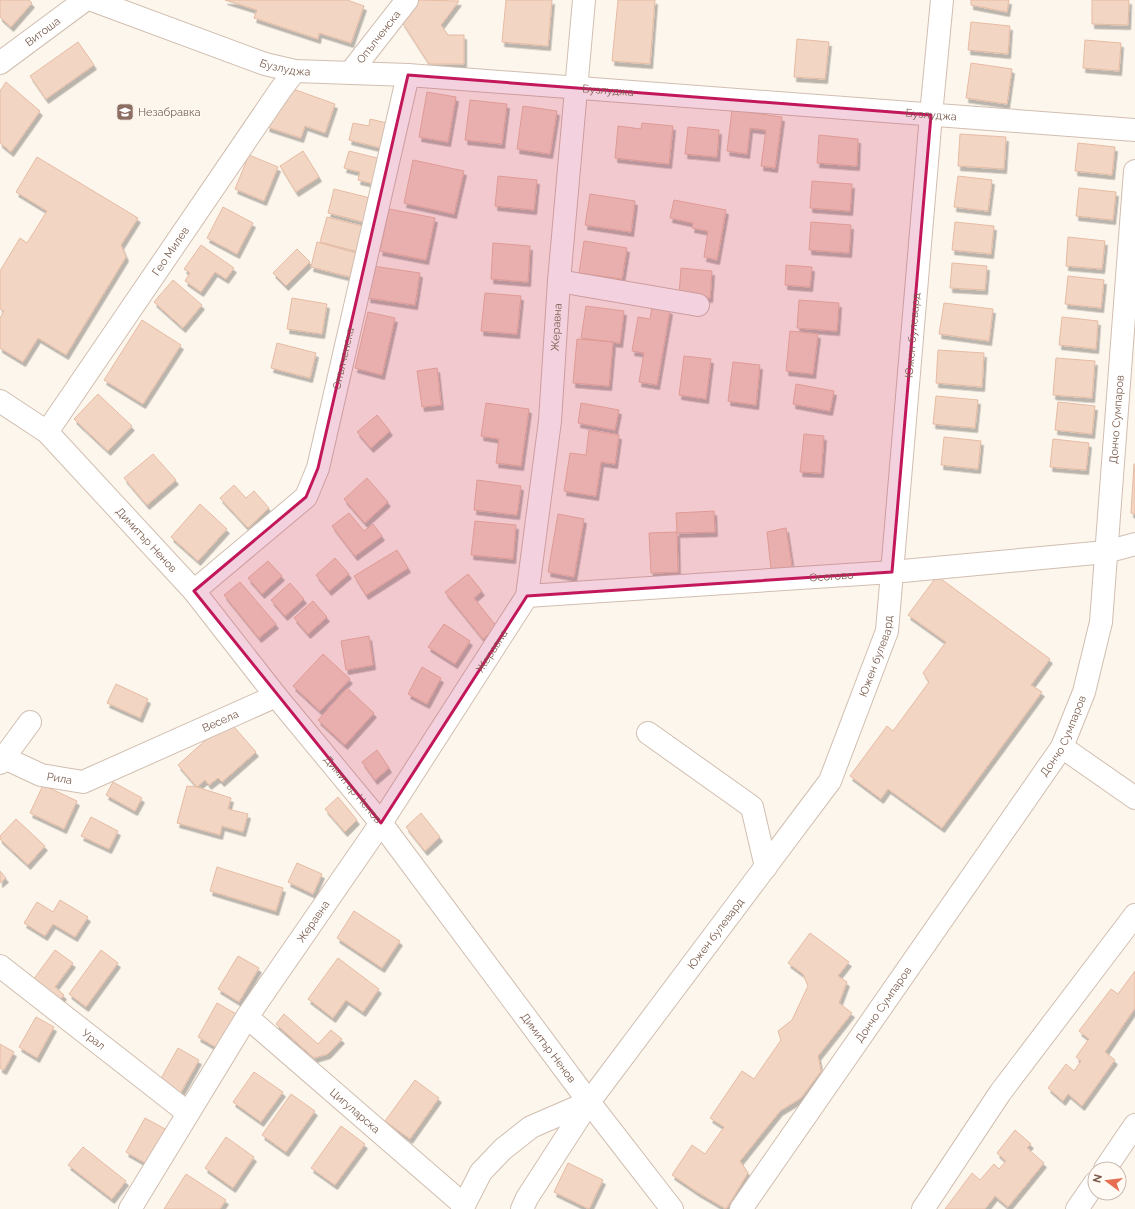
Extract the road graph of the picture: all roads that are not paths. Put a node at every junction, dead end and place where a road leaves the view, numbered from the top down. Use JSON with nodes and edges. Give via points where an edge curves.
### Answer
{"nodes":[{"id":1,"x":85,"y":0,"type":"edge"},
{"id":2,"x":92,"y":0,"type":"edge"},
{"id":3,"x":407,"y":0,"type":"edge"},
{"id":4,"x":584,"y":0,"type":"edge"},
{"id":5,"x":942,"y":0,"type":"edge"},
{"id":6,"x":0,"y":63,"type":"edge"},
{"id":7,"x":295,"y":71,"type":"junction"},
{"id":8,"x":350,"y":73,"type":"junction"},
{"id":9,"x":408,"y":75,"type":"junction"},
{"id":10,"x":576,"y":89,"type":"junction"},
{"id":11,"x":931,"y":115,"type":"junction"},
{"id":12,"x":1135,"y":130,"type":"edge"},
{"id":13,"x":1135,"y":171,"type":"edge"},
{"id":14,"x":559,"y":281,"type":"junction"},
{"id":15,"x":698,"y":305,"type":"dead end"},
{"id":16,"x":0,"y":401,"type":"edge"},
{"id":17,"x":47,"y":432,"type":"junction"},
{"id":18,"x":1135,"y":544,"type":"edge"},
{"id":19,"x":1106,"y":552,"type":"junction"},
{"id":20,"x":892,"y":572,"type":"junction"},
{"id":21,"x":194,"y":591,"type":"junction"},
{"id":22,"x":527,"y":596,"type":"junction"},
{"id":23,"x":276,"y":696,"type":"junction"},
{"id":24,"x":30,"y":722,"type":"dead end"},
{"id":25,"x":648,"y":733,"type":"dead end"},
{"id":26,"x":164,"y":746,"type":"joint"},
{"id":27,"x":1062,"y":747,"type":"junction"},
{"id":28,"x":1,"y":759,"type":"edge"},
{"id":29,"x":1135,"y":798,"type":"edge"},
{"id":30,"x":381,"y":823,"type":"junction"},
{"id":31,"x":766,"y":867,"type":"junction"},
{"id":32,"x":1135,"y":916,"type":"edge"},
{"id":33,"x":0,"y":966,"type":"edge"},
{"id":34,"x":247,"y":1017,"type":"junction"},
{"id":35,"x":589,"y":1102,"type":"junction"},
{"id":36,"x":188,"y":1113,"type":"junction"},
{"id":37,"x":1135,"y":1125,"type":"edge"},
{"id":38,"x":1110,"y":1161,"type":"edge"},
{"id":39,"x":1087,"y":1195,"type":"edge"},
{"id":40,"x":463,"y":1207,"type":"edge"},
{"id":41,"x":130,"y":1209,"type":"edge"},
{"id":42,"x":522,"y":1209,"type":"edge"},
{"id":43,"x":672,"y":1209,"type":"edge"},
{"id":44,"x":742,"y":1209,"type":"edge"},
{"id":45,"x":923,"y":1209,"type":"edge"},
{"id":46,"x":1077,"y":1209,"type":"edge"}],
"edges":[{"from":1,"to":6,"type":"street","name":"Витоша"},
{"from":2,"to":7,"type":"street","name":"Бузлуджа","via":[[265,64]]},
{"from":3,"to":8,"type":"street","name":"Опълченска"},
{"from":4,"to":10,"type":"street","name":"Жеравна"},
{"from":5,"to":11,"type":"street","name":"Южен булевард"},
{"from":7,"to":8,"type":"street","name":"Бузлуджа"},
{"from":7,"to":17,"type":"street","name":"Гео Милев"},
{"from":8,"to":9,"type":"street","name":"Бузлуджа"},
{"from":9,"to":10,"type":"street","name":"Бузлуджа"},
{"from":9,"to":21,"type":"street","name":"Опълченска","via":[[318,468],[306,497]]},
{"from":10,"to":11,"type":"street","name":"Бузлуджа"},
{"from":10,"to":14,"type":"street","name":"Жеравна"},
{"from":11,"to":12,"type":"street","name":"Бузлуджа"},
{"from":11,"to":20,"type":"street","name":"Южен булевард"},
{"from":13,"to":19,"type":"street","name":"Дончо Сумпаров"},
{"from":14,"to":15,"type":"street"},
{"from":14,"to":22,"type":"street","name":"Жеравна","via":[[550,421]]},
{"from":16,"to":17,"type":"street","name":"Димитър Ненов"},
{"from":17,"to":21,"type":"street","name":"Димитър Ненов"},
{"from":18,"to":19,"type":"street","name":"Осогово"},
{"from":19,"to":20,"type":"street","name":"Осогово"},
{"from":19,"to":27,"type":"street","name":"Дончо Сумпаров","via":[[1101,622],[1084,692]]},
{"from":20,"to":22,"type":"street","name":"Осогово"},
{"from":20,"to":31,"type":"street","name":"Южен булевард","via":[[887,631],[830,781]]},
{"from":21,"to":23,"type":"street","name":"Димитър Ненов"},
{"from":22,"to":30,"type":"street","name":"Жеравна"},
{"from":23,"to":26,"type":"street","name":"Весела"},
{"from":23,"to":30,"type":"street","name":"Димитър Ненов"},
{"from":24,"to":28,"type":"street"},
{"from":25,"to":31,"type":"street","via":[[752,807]]},
{"from":26,"to":28,"type":"street","name":"Рила","via":[[83,782],[41,775]]},
{"from":27,"to":29,"type":"street"},
{"from":27,"to":44,"type":"street","name":"Дончо Сумпаров"},
{"from":30,"to":34,"type":"street","name":"Жеравна"},
{"from":30,"to":35,"type":"street","name":"Димитър Ненов"},
{"from":31,"to":35,"type":"street","name":"Южен булевард"},
{"from":32,"to":45,"type":"street","via":[[1000,1093]]},
{"from":33,"to":36,"type":"street","name":"Урал"},
{"from":34,"to":36,"type":"street","name":"Жеравна"},
{"from":34,"to":40,"type":"street","name":"Цигуларска"},
{"from":35,"to":40,"type":"street","via":[[531,1126],[503,1149],[481,1172]]},
{"from":35,"to":42,"type":"street","name":"Южен булевард"},
{"from":35,"to":43,"type":"street","name":"Димитър Ненов"},
{"from":36,"to":41,"type":"street","name":"Жеравна"},
{"from":37,"to":38,"type":"street"},
{"from":39,"to":46,"type":"street"}]}
